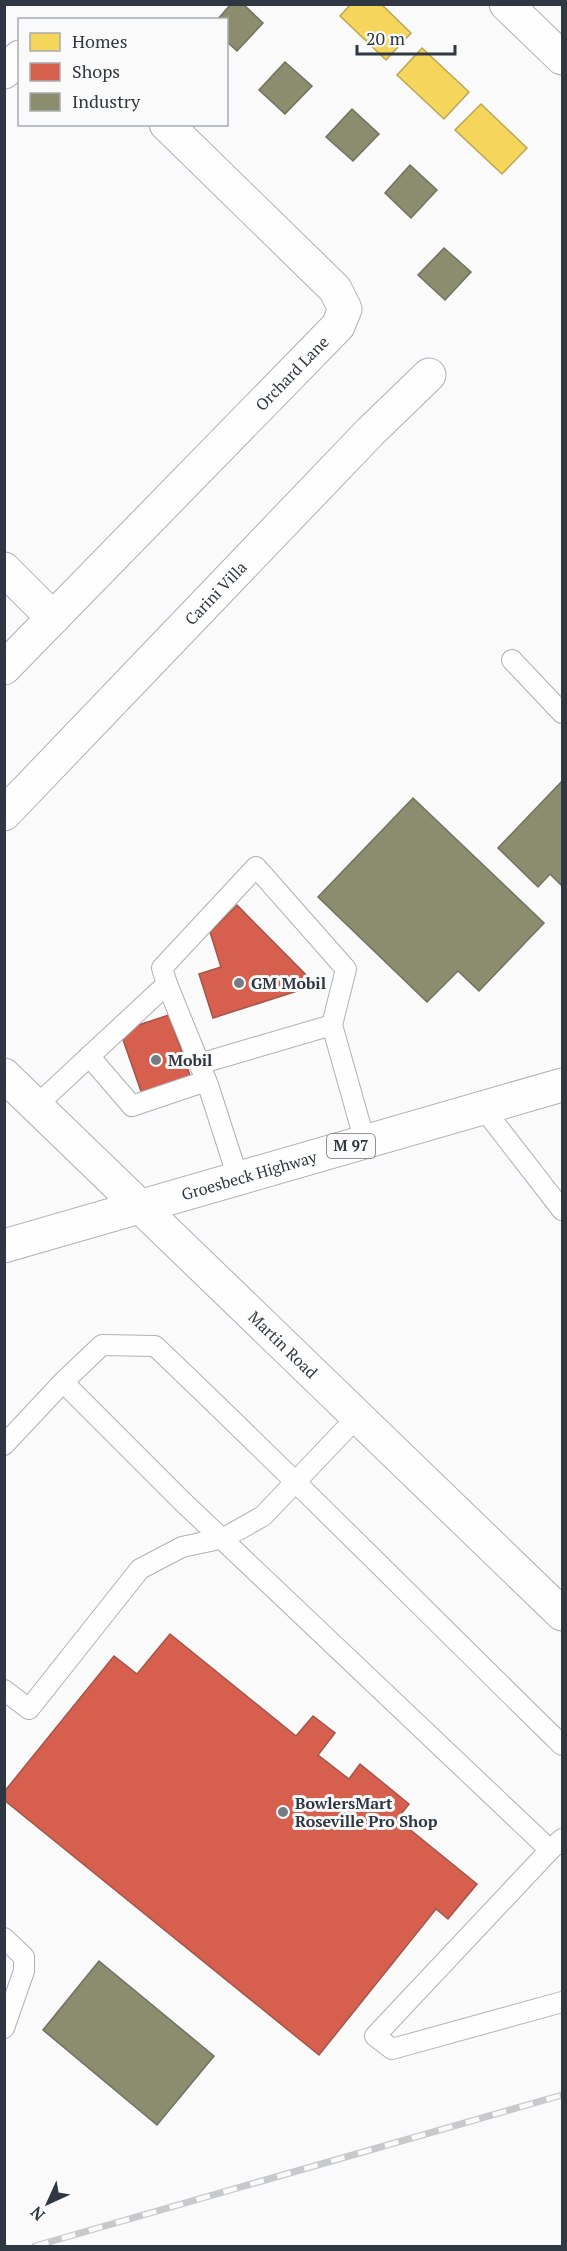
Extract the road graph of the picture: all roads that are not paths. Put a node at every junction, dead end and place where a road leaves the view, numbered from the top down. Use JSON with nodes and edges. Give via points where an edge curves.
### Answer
{"nodes":[{"id":1,"x":506,"y":4,"type":"edge"},
{"id":2,"x":562,"y":58,"type":"edge"},
{"id":3,"x":18,"y":59,"type":"edge"},
{"id":4,"x":4,"y":72,"type":"edge"},
{"id":5,"x":168,"y":126,"type":"edge"},
{"id":6,"x":429,"y":375,"type":"dead end"},
{"id":7,"x":4,"y":569,"type":"edge"},
{"id":8,"x":54,"y":618,"type":"junction"},
{"id":9,"x":512,"y":660,"type":"dead end"},
{"id":10,"x":4,"y":668,"type":"edge"},
{"id":11,"x":562,"y":713,"type":"edge"},
{"id":12,"x":4,"y":814,"type":"edge"},
{"id":13,"x":166,"y":984,"type":"junction"},
{"id":14,"x":332,"y":1025,"type":"junction"},
{"id":15,"x":89,"y":1056,"type":"junction"},
{"id":16,"x":203,"y":1072,"type":"junction"},
{"id":17,"x":4,"y":1076,"type":"edge"},
{"id":18,"x":562,"y":1085,"type":"edge"},
{"id":19,"x":37,"y":1106,"type":"junction"},
{"id":20,"x":483,"y":1108,"type":"junction"},
{"id":21,"x":365,"y":1142,"type":"junction"},
{"id":22,"x":238,"y":1178,"type":"junction"},
{"id":23,"x":139,"y":1206,"type":"junction"},
{"id":24,"x":562,"y":1210,"type":"edge"},
{"id":25,"x":4,"y":1246,"type":"edge"},
{"id":26,"x":63,"y":1382,"type":"junction"},
{"id":27,"x":359,"y":1415,"type":"junction"},
{"id":28,"x":4,"y":1444,"type":"edge"},
{"id":29,"x":296,"y":1481,"type":"junction"},
{"id":30,"x":224,"y":1538,"type":"junction"},
{"id":31,"x":562,"y":1614,"type":"edge"},
{"id":32,"x":4,"y":1690,"type":"edge"},
{"id":33,"x":562,"y":1744,"type":"edge"},
{"id":34,"x":556,"y":1844,"type":"edge"},
{"id":35,"x":4,"y":1938,"type":"edge"},
{"id":36,"x":562,"y":2002,"type":"edge"},
{"id":37,"x":4,"y":2028,"type":"edge"}],
"edges":[{"from":1,"to":2,"type":"street"},
{"from":3,"to":4,"type":"street"},
{"from":5,"to":8,"type":"street","name":"Orchard Lane","via":[[335,289],[345,309],[338,326]]},
{"from":6,"to":12,"type":"street","name":"Carini Villa","via":[[369,432]]},
{"from":7,"to":8,"type":"street"},
{"from":8,"to":10,"type":"street","name":"Orchard Lane"},
{"from":9,"to":11,"type":"lane"},
{"from":13,"to":14,"type":"lane","via":[[162,968],[256,867],[346,969]]},
{"from":13,"to":15,"type":"lane"},
{"from":13,"to":16,"type":"lane"},
{"from":14,"to":16,"type":"lane"},
{"from":14,"to":21,"type":"lane"},
{"from":15,"to":16,"type":"lane","via":[[132,1106]]},
{"from":15,"to":19,"type":"lane"},
{"from":16,"to":22,"type":"lane"},
{"from":17,"to":19,"type":"street","name":"Martin Road"},
{"from":18,"to":20,"type":"street","name":"Groesbeck Highway","number":"M 97"},
{"from":19,"to":23,"type":"street","name":"Martin Road"},
{"from":20,"to":21,"type":"street","name":"Groesbeck Highway","number":"M 97"},
{"from":20,"to":24,"type":"lane"},
{"from":21,"to":22,"type":"street","name":"Groesbeck Highway","number":"M 97"},
{"from":22,"to":23,"type":"street","name":"Groesbeck Highway","number":"M 97"},
{"from":23,"to":25,"type":"street","name":"Groesbeck Highway","number":"M 97"},
{"from":23,"to":27,"type":"street","name":"Martin Road"},
{"from":26,"to":28,"type":"lane"},
{"from":26,"to":29,"type":"lane","via":[[102,1345],[155,1346]]},
{"from":26,"to":30,"type":"lane"},
{"from":27,"to":29,"type":"lane"},
{"from":27,"to":31,"type":"street","name":"Martin Road"},
{"from":29,"to":30,"type":"lane","via":[[263,1516]]},
{"from":29,"to":33,"type":"lane"},
{"from":30,"to":32,"type":"lane","via":[[182,1547],[141,1569],[29,1709]]},
{"from":30,"to":34,"type":"lane"},
{"from":34,"to":36,"type":"lane","via":[[375,2036],[392,2049]]},
{"from":35,"to":37,"type":"lane","via":[[24,1957],[24,1971]]}]}
